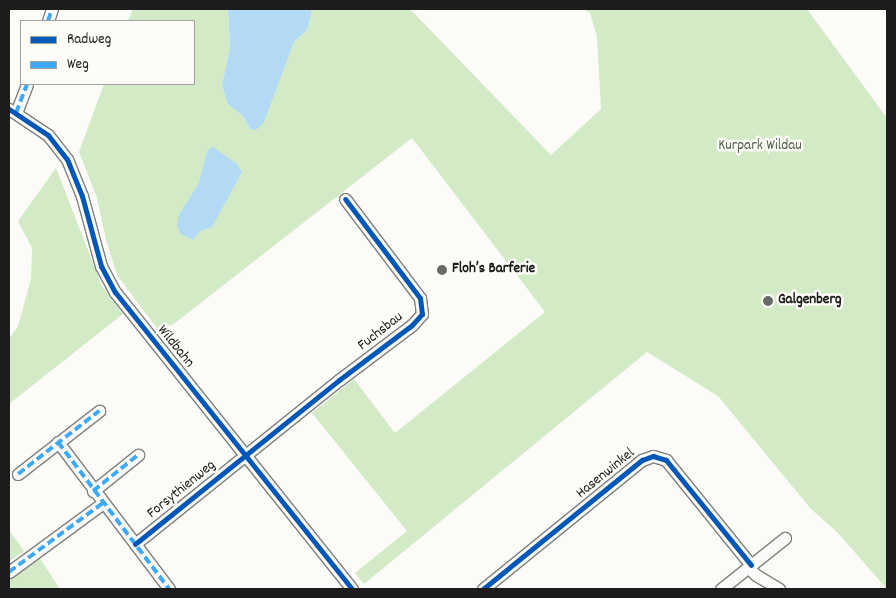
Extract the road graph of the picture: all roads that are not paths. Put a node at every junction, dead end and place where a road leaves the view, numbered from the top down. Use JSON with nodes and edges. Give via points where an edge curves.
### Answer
{"nodes":[{"id":1,"x":26,"y":85,"type":"edge"},
{"id":2,"x":12,"y":111,"type":"edge"},
{"id":3,"x":345,"y":199,"type":"dead end"},
{"id":4,"x":99,"y":411,"type":"dead end"},
{"id":5,"x":58,"y":442,"type":"junction"},
{"id":6,"x":138,"y":455,"type":"dead end"},
{"id":7,"x":246,"y":455,"type":"junction"},
{"id":8,"x":18,"y":474,"type":"dead end"},
{"id":9,"x":93,"y":491,"type":"junction"},
{"id":10,"x":102,"y":504,"type":"junction"},
{"id":11,"x":785,"y":538,"type":"dead end"},
{"id":12,"x":135,"y":544,"type":"junction"},
{"id":13,"x":750,"y":566,"type":"junction"},
{"id":14,"x":9,"y":572,"type":"edge"},
{"id":15,"x":169,"y":589,"type":"edge"},
{"id":16,"x":352,"y":589,"type":"edge"},
{"id":17,"x":483,"y":589,"type":"edge"},
{"id":18,"x":721,"y":589,"type":"edge"},
{"id":19,"x":779,"y":589,"type":"edge"}],
"edges":[{"from":1,"to":2,"type":"street"},
{"from":2,"to":7,"type":"street","name":"Wildbahn","via":[[48,135],[67,159],[82,196],[101,266],[116,292]]},
{"from":3,"to":7,"type":"street","name":"Fuchsbau","via":[[420,298],[422,314]]},
{"from":4,"to":5,"type":"street"},
{"from":5,"to":8,"type":"street"},
{"from":5,"to":9,"type":"street"},
{"from":6,"to":9,"type":"street"},
{"from":7,"to":12,"type":"street","name":"Forsythienweg"},
{"from":7,"to":16,"type":"street","name":"Wildbahn"},
{"from":9,"to":10,"type":"street"},
{"from":10,"to":12,"type":"street"},
{"from":10,"to":14,"type":"street"},
{"from":11,"to":13,"type":"street"},
{"from":12,"to":15,"type":"street"},
{"from":13,"to":17,"type":"street","name":"Hasenwinkel","via":[[666,460],[653,456],[642,460]]},
{"from":13,"to":18,"type":"street"},
{"from":13,"to":19,"type":"street","via":[[756,575]]}]}
